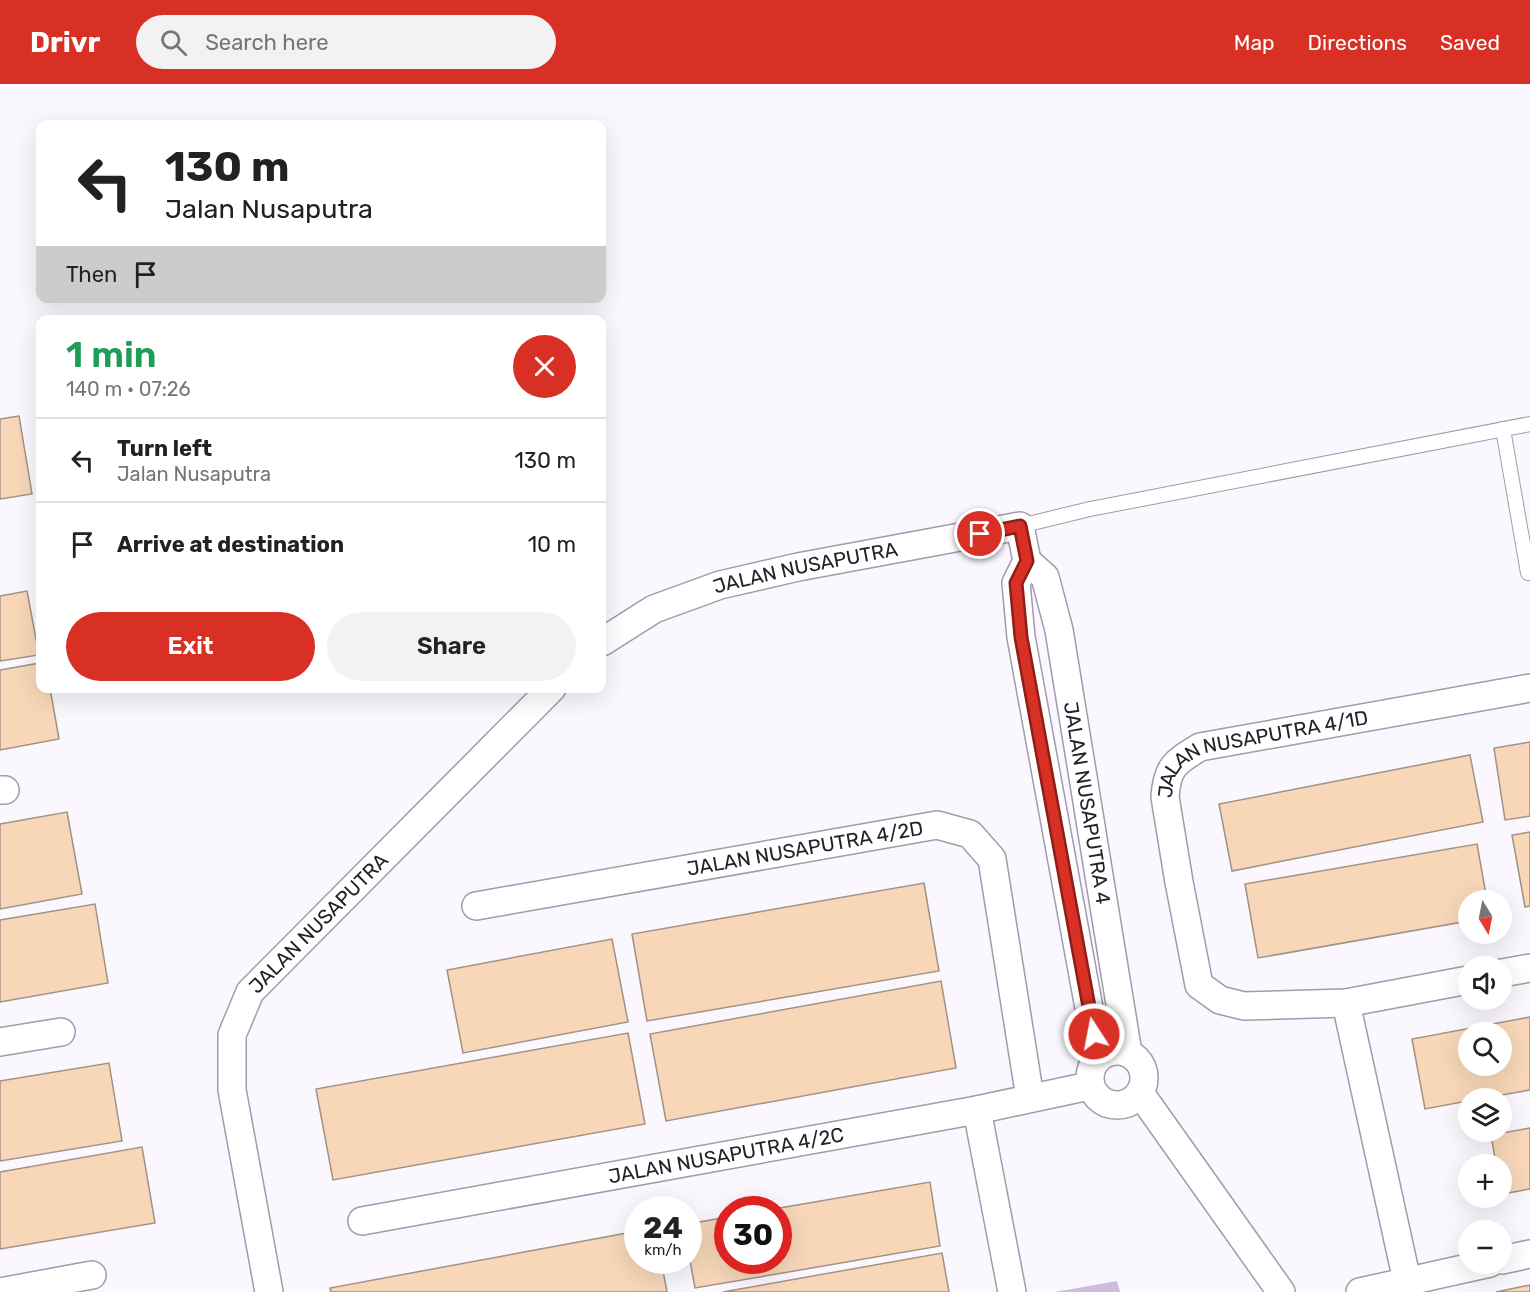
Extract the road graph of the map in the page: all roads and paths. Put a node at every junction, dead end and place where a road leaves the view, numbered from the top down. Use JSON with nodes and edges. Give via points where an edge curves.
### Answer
{"nodes":[{"id":1,"x":1530,"y":424,"type":"edge"},
{"id":2,"x":1503,"y":429,"type":"junction"},
{"id":3,"x":1020,"y":526,"type":"junction"},
{"id":4,"x":1027,"y":561,"type":"junction"},
{"id":5,"x":1528,"y":573,"type":"dead end"},
{"id":6,"x":606,"y":639,"type":"edge"},
{"id":7,"x":1530,"y":688,"type":"edge"},
{"id":8,"x":547,"y":693,"type":"edge"},
{"id":9,"x":476,"y":906,"type":"dead end"},
{"id":10,"x":1530,"y":968,"type":"edge"},
{"id":11,"x":1512,"y":971,"type":"edge"},
{"id":12,"x":1458,"y":982,"type":"edge"},
{"id":13,"x":1346,"y":1003,"type":"junction"},
{"id":14,"x":61,"y":1032,"type":"dead end"},
{"id":15,"x":0,"y":1042,"type":"edge"},
{"id":16,"x":1128,"y":1053,"type":"junction"},
{"id":17,"x":1098,"y":1057,"type":"junction"},
{"id":18,"x":1089,"y":1086,"type":"junction"},
{"id":19,"x":1140,"y":1094,"type":"junction"},
{"id":20,"x":1030,"y":1098,"type":"junction"},
{"id":21,"x":976,"y":1110,"type":"junction"},
{"id":22,"x":362,"y":1221,"type":"dead end"},
{"id":23,"x":1530,"y":1254,"type":"edge"},
{"id":24,"x":1512,"y":1258,"type":"edge"},
{"id":25,"x":1458,"y":1270,"type":"edge"},
{"id":26,"x":92,"y":1275,"type":"dead end"},
{"id":27,"x":1407,"y":1281,"type":"junction"},
{"id":28,"x":0,"y":1292,"type":"edge"},
{"id":29,"x":269,"y":1292,"type":"edge"},
{"id":30,"x":1012,"y":1292,"type":"edge"},
{"id":31,"x":1281,"y":1292,"type":"edge"},
{"id":32,"x":1360,"y":1292,"type":"edge"}],
"edges":[{"from":1,"to":2,"type":"lane"},
{"from":2,"to":3,"type":"lane"},
{"from":2,"to":5,"type":"lane"},
{"from":3,"to":4,"type":"street"},
{"from":3,"to":6,"type":"street","name":"JALAN NUSAPUTRA","via":[[720,585],[654,609]]},
{"from":4,"to":16,"type":"street","name":"JALAN NUSAPUTRA 4","via":[[1045,577],[1059,630]]},
{"from":4,"to":17,"type":"street","name":"JALAN NUSAPUTRA 4","via":[[1016,583],[1021,637]]},
{"from":7,"to":13,"type":"street","name":"JALAN NUSAPUTRA 4/1D","via":[[1200,747],[1169,771],[1165,797],[1199,985],[1220,1000],[1244,1006]]},
{"from":8,"to":29,"type":"street","name":"JALAN NUSAPUTRA","via":[[250,992],[232,1035],[232,1090]]},
{"from":9,"to":20,"type":"street","name":"JALAN NUSAPUTRA 4/2D","via":[[937,825],[970,834],[992,860]]},
{"from":10,"to":11,"type":"street"},
{"from":12,"to":13,"type":"street","name":"JALAN NUSAPUTRA 4/1D"},
{"from":13,"to":27,"type":"street"},
{"from":14,"to":15,"type":"street"},
{"from":16,"to":17,"type":"street","via":[[1113,1050]]},
{"from":16,"to":19,"type":"street","via":[[1140,1063],[1144,1078]]},
{"from":17,"to":18,"type":"street","via":[[1090,1070]]},
{"from":18,"to":19,"type":"street","via":[[1098,1099],[1113,1106],[1128,1103]]},
{"from":18,"to":20,"type":"street","name":"JALAN NUSAPUTRA 4/2C"},
{"from":19,"to":31,"type":"street"},
{"from":20,"to":21,"type":"street","name":"JALAN NUSAPUTRA 4/2C"},
{"from":21,"to":22,"type":"street","name":"JALAN NUSAPUTRA 4/2C"},
{"from":21,"to":30,"type":"street"},
{"from":23,"to":24,"type":"street"},
{"from":25,"to":27,"type":"street"},
{"from":26,"to":28,"type":"street"},
{"from":27,"to":32,"type":"street"}]}
